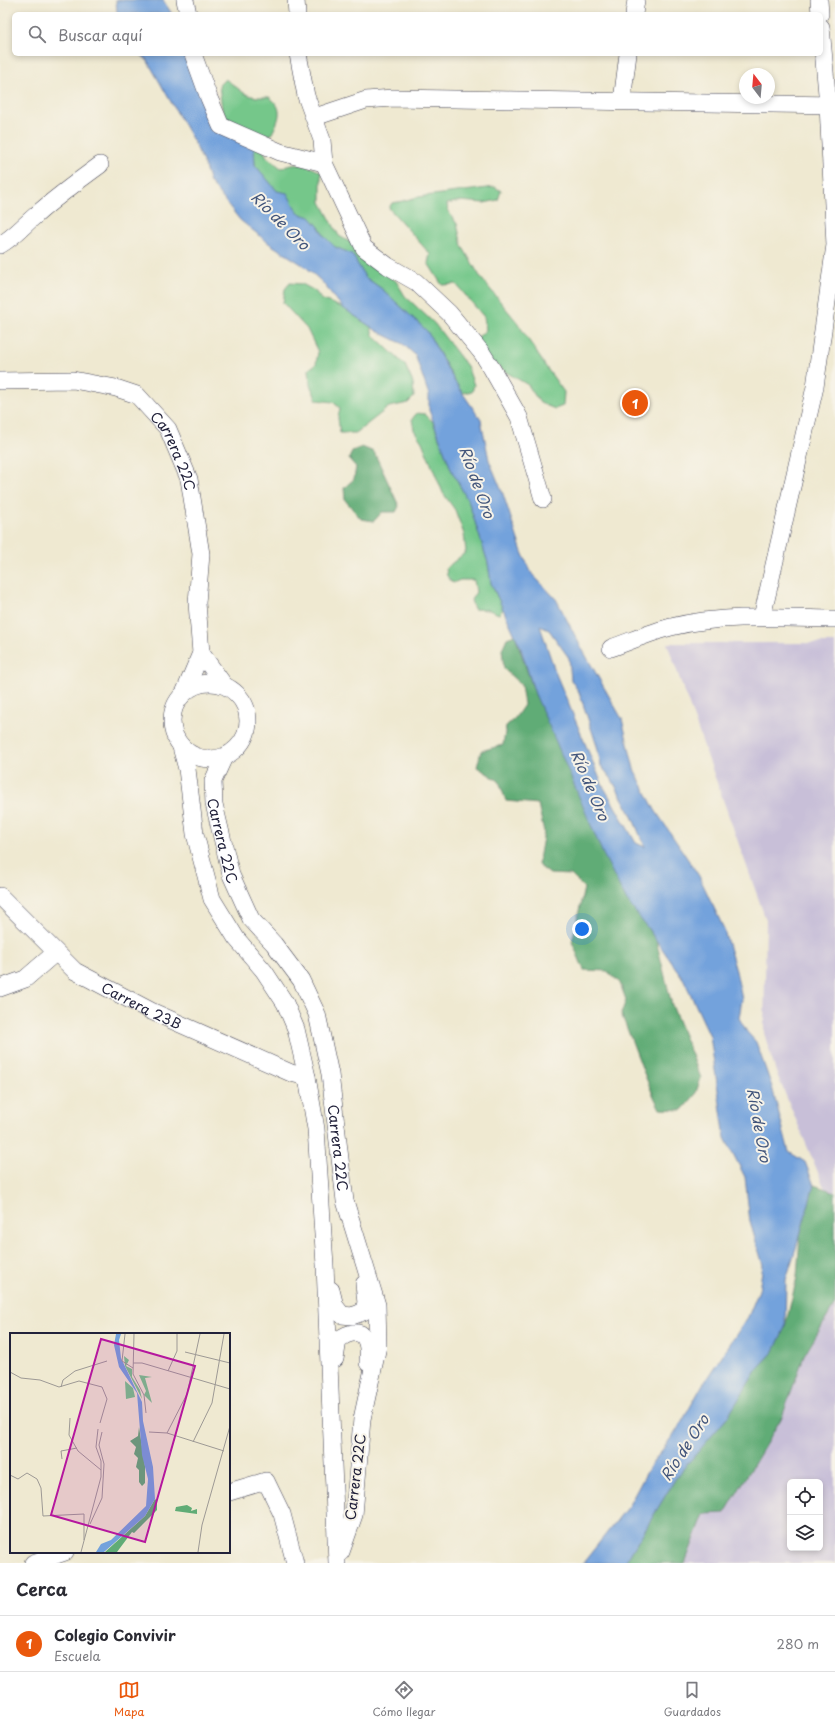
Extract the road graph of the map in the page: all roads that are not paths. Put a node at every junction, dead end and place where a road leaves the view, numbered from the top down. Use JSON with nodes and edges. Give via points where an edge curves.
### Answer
{"nodes":[{"id":1,"x":185,"y":0,"type":"edge"},
{"id":2,"x":296,"y":0,"type":"edge"},
{"id":3,"x":636,"y":0,"type":"edge"},
{"id":4,"x":819,"y":0,"type":"edge"},
{"id":5,"x":188,"y":12,"type":"edge"},
{"id":6,"x":297,"y":12,"type":"edge"},
{"id":7,"x":634,"y":12,"type":"edge"},
{"id":8,"x":820,"y":12,"type":"edge"},
{"id":9,"x":823,"y":43,"type":"edge"},
{"id":10,"x":194,"y":56,"type":"edge"},
{"id":11,"x":298,"y":56,"type":"edge"},
{"id":12,"x":628,"y":56,"type":"edge"},
{"id":13,"x":622,"y":102,"type":"junction"},
{"id":14,"x":831,"y":105,"type":"edge"},
{"id":15,"x":315,"y":117,"type":"junction"},
{"id":16,"x":324,"y":163,"type":"junction"},
{"id":17,"x":100,"y":165,"type":"dead end"},
{"id":18,"x":0,"y":245,"type":"edge"},
{"id":19,"x":0,"y":381,"type":"edge"},
{"id":20,"x":543,"y":498,"type":"dead end"},
{"id":21,"x":762,"y":617,"type":"junction"},
{"id":22,"x":835,"y":619,"type":"edge"},
{"id":23,"x":611,"y":648,"type":"dead end"},
{"id":24,"x":201,"y":653,"type":"junction"},
{"id":25,"x":224,"y":685,"type":"junction"},
{"id":26,"x":185,"y":691,"type":"junction"},
{"id":27,"x":181,"y":747,"type":"junction"},
{"id":28,"x":224,"y":757,"type":"junction"},
{"id":29,"x":0,"y":896,"type":"edge"},
{"id":30,"x":55,"y":953,"type":"junction"},
{"id":31,"x":0,"y":988,"type":"edge"},
{"id":32,"x":308,"y":1076,"type":"junction"},
{"id":33,"x":361,"y":1256,"type":"junction"},
{"id":34,"x":325,"y":1265,"type":"junction"},
{"id":35,"x":330,"y":1381,"type":"junction"},
{"id":36,"x":369,"y":1387,"type":"junction"},
{"id":37,"x":230,"y":1492,"type":"edge"},
{"id":38,"x":62,"y":1553,"type":"edge"},
{"id":39,"x":337,"y":1562,"type":"edge"},
{"id":40,"x":33,"y":1563,"type":"edge"},
{"id":41,"x":295,"y":1563,"type":"edge"}],
"edges":[{"from":1,"to":5,"type":"street"},
{"from":2,"to":6,"type":"street"},
{"from":3,"to":7,"type":"street"},
{"from":4,"to":8,"type":"street"},
{"from":9,"to":14,"type":"street"},
{"from":10,"to":16,"type":"street","via":[[221,126],[280,152]]},
{"from":11,"to":15,"type":"street","via":[[306,96]]},
{"from":12,"to":13,"type":"street"},
{"from":13,"to":14,"type":"street"},
{"from":13,"to":15,"type":"street","via":[[393,98],[366,100]]},
{"from":14,"to":21,"type":"street","via":[[835,245],[815,387]]},
{"from":15,"to":16,"type":"street","via":[[322,140]]},
{"from":16,"to":20,"type":"street","via":[[364,248],[416,282],[449,313],[492,369],[519,417]]},
{"from":17,"to":18,"type":"street","via":[[66,189],[12,238]]},
{"from":19,"to":24,"type":"street","name":"Carrera 22C","via":[[73,380],[116,388],[137,395],[168,430],[189,479],[201,554],[196,604]]},
{"from":21,"to":22,"type":"street"},
{"from":21,"to":23,"type":"street","via":[[698,622],[671,627]]},
{"from":24,"to":25,"type":"street","name":"Carrera 22C"},
{"from":24,"to":26,"type":"street","name":"Carrera 22C"},
{"from":25,"to":26,"type":"street","via":[[206,683]]},
{"from":25,"to":28,"type":"street","via":[[236,692],[245,703],[249,721],[240,746]]},
{"from":26,"to":27,"type":"street","via":[[176,704],[172,721],[174,735]]},
{"from":27,"to":28,"type":"street","via":[[193,755],[206,759]]},
{"from":27,"to":32,"type":"street","name":"Carrera 22C","via":[[187,769],[195,834],[212,899],[236,938],[264,972],[285,1004],[296,1029]]},
{"from":28,"to":33,"type":"street","name":"Carrera 22C","via":[[214,781],[214,804],[232,875],[251,919],[301,980],[317,1014],[330,1074],[345,1201]]},
{"from":29,"to":30,"type":"street","name":"Carrera 23B"},
{"from":30,"to":31,"type":"street","via":[[25,979]]},
{"from":30,"to":32,"type":"street","name":"Carrera 23B","via":[[75,971],[151,1011],[291,1073]]},
{"from":32,"to":34,"type":"street","name":"Carrera 22C","via":[[316,1130]]},
{"from":33,"to":34,"type":"street","via":[[366,1303],[363,1312],[352,1316],[342,1315],[335,1306]]},
{"from":33,"to":36,"type":"street","name":"Carrera 22C","via":[[377,1305],[378,1346]]},
{"from":34,"to":35,"type":"street","name":"Carrera 22C"},
{"from":35,"to":36,"type":"street","via":[[338,1340],[354,1332],[362,1335],[367,1342]]},
{"from":35,"to":39,"type":"street","name":"Carrera 22C"},
{"from":36,"to":39,"type":"street","name":"Carrera 22C","via":[[362,1419],[354,1515]]},
{"from":37,"to":41,"type":"street","via":[[266,1481],[282,1514]]},
{"from":38,"to":40,"type":"street"}]}
